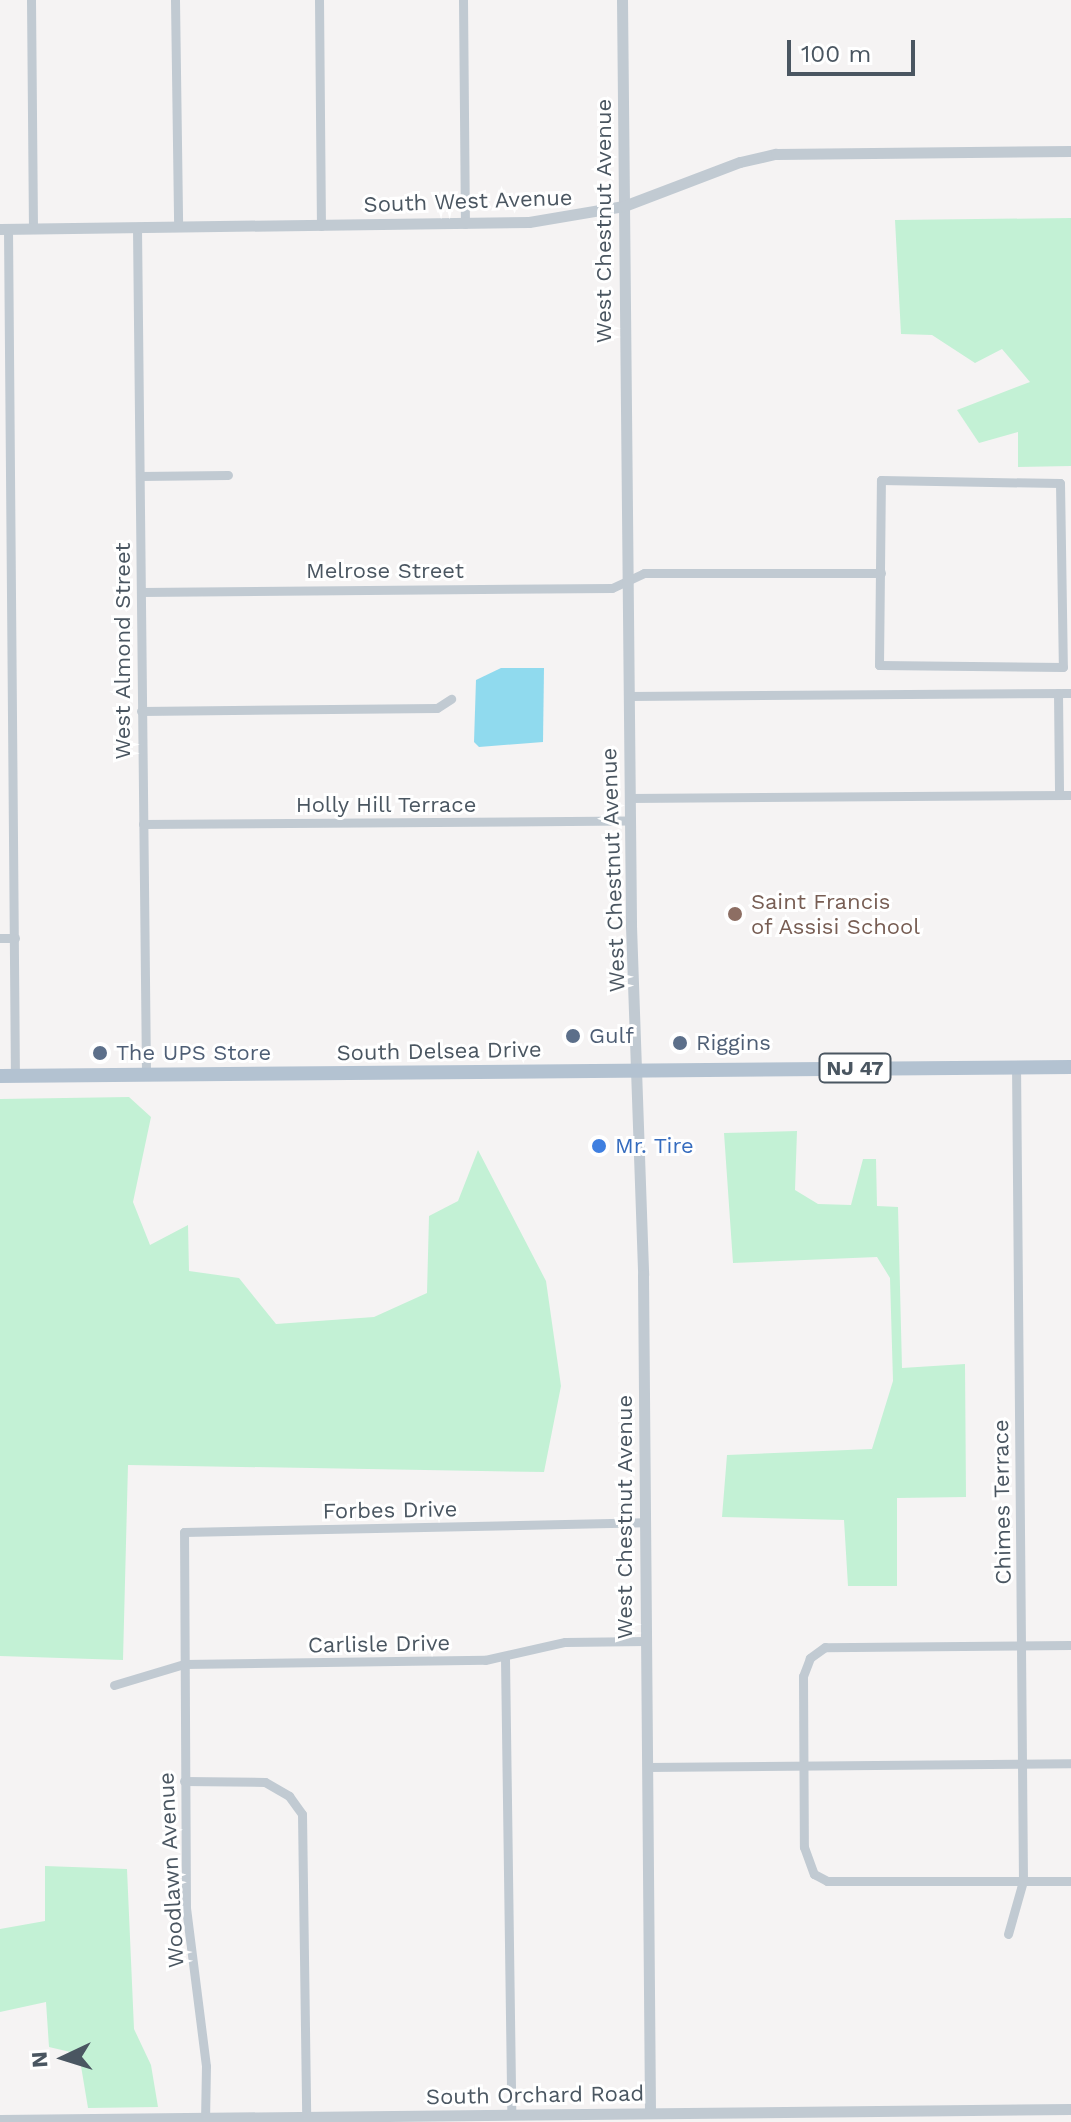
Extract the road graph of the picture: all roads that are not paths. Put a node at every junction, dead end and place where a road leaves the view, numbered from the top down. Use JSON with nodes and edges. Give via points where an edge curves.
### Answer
{"nodes":[{"id":1,"x":31,"y":0,"type":"edge"},
{"id":2,"x":175,"y":0,"type":"edge"},
{"id":3,"x":319,"y":0,"type":"edge"},
{"id":4,"x":463,"y":0,"type":"edge"},
{"id":5,"x":622,"y":0,"type":"edge"},
{"id":6,"x":1071,"y":151,"type":"edge"},
{"id":7,"x":624,"y":206,"type":"junction"},
{"id":8,"x":465,"y":224,"type":"junction"},
{"id":9,"x":321,"y":226,"type":"junction"},
{"id":10,"x":178,"y":227,"type":"junction"},
{"id":11,"x":137,"y":228,"type":"junction"},
{"id":12,"x":4,"y":229,"type":"edge"},
{"id":13,"x":33,"y":229,"type":"junction"},
{"id":14,"x":228,"y":475,"type":"dead end"},
{"id":15,"x":140,"y":476,"type":"junction"},
{"id":16,"x":1066,"y":523,"type":"edge"},
{"id":17,"x":881,"y":573,"type":"junction"},
{"id":18,"x":627,"y":581,"type":"junction"},
{"id":19,"x":141,"y":592,"type":"junction"},
{"id":20,"x":1066,"y":626,"type":"edge"},
{"id":21,"x":1058,"y":693,"type":"junction"},
{"id":22,"x":1071,"y":693,"type":"edge"},
{"id":23,"x":628,"y":696,"type":"junction"},
{"id":24,"x":451,"y":699,"type":"dead end"},
{"id":25,"x":141,"y":711,"type":"junction"},
{"id":26,"x":1059,"y":794,"type":"junction"},
{"id":27,"x":1071,"y":795,"type":"edge"},
{"id":28,"x":629,"y":798,"type":"junction"},
{"id":29,"x":630,"y":821,"type":"junction"},
{"id":30,"x":143,"y":824,"type":"junction"},
{"id":31,"x":0,"y":938,"type":"edge"},
{"id":32,"x":15,"y":938,"type":"junction"},
{"id":33,"x":1016,"y":1067,"type":"junction"},
{"id":34,"x":1071,"y":1067,"type":"edge"},
{"id":35,"x":639,"y":1071,"type":"junction"},
{"id":36,"x":146,"y":1075,"type":"junction"},
{"id":37,"x":8,"y":1076,"type":"edge"},
{"id":38,"x":645,"y":1522,"type":"junction"},
{"id":39,"x":185,"y":1580,"type":"joint"},
{"id":40,"x":646,"y":1641,"type":"junction"},
{"id":41,"x":1022,"y":1645,"type":"junction"},
{"id":42,"x":1071,"y":1645,"type":"edge"},
{"id":43,"x":505,"y":1658,"type":"junction"},
{"id":44,"x":184,"y":1664,"type":"junction"},
{"id":45,"x":114,"y":1685,"type":"dead end"},
{"id":46,"x":1023,"y":1763,"type":"junction"},
{"id":47,"x":1071,"y":1763,"type":"edge"},
{"id":48,"x":804,"y":1764,"type":"junction"},
{"id":49,"x":647,"y":1767,"type":"junction"},
{"id":50,"x":184,"y":1781,"type":"junction"},
{"id":51,"x":1023,"y":1881,"type":"junction"},
{"id":52,"x":1071,"y":1881,"type":"edge"},
{"id":53,"x":1008,"y":1934,"type":"dead end"},
{"id":54,"x":1071,"y":2109,"type":"edge"},
{"id":55,"x":511,"y":2115,"type":"junction"},
{"id":56,"x":306,"y":2117,"type":"junction"},
{"id":57,"x":847,"y":2117,"type":"edge"},
{"id":58,"x":650,"y":2118,"type":"edge"},
{"id":59,"x":354,"y":2119,"type":"edge"},
{"id":60,"x":0,"y":2120,"type":"edge"},
{"id":61,"x":205,"y":2120,"type":"edge"}],
"edges":[{"from":1,"to":13,"type":"street"},
{"from":2,"to":10,"type":"street"},
{"from":3,"to":9,"type":"street"},
{"from":4,"to":8,"type":"street"},
{"from":5,"to":7,"type":"street","name":"West Chestnut Avenue"},
{"from":6,"to":7,"type":"street","name":"South West Avenue","via":[[776,154],[740,162]]},
{"from":7,"to":8,"type":"street","name":"South West Avenue","via":[[565,219]]},
{"from":7,"to":18,"type":"street","name":"West Chestnut Avenue"},
{"from":8,"to":9,"type":"street","name":"South West Avenue"},
{"from":9,"to":10,"type":"street","name":"South West Avenue"},
{"from":10,"to":11,"type":"street","name":"South West Avenue"},
{"from":11,"to":13,"type":"street","name":"South West Avenue"},
{"from":11,"to":15,"type":"street","name":"West Almond Street"},
{"from":12,"to":13,"type":"street","name":"South West Avenue"},
{"from":12,"to":32,"type":"street"},
{"from":14,"to":15,"type":"street"},
{"from":15,"to":19,"type":"street","name":"West Almond Street"},
{"from":16,"to":17,"type":"street","via":[[1060,483],[881,480]]},
{"from":16,"to":20,"type":"street"},
{"from":17,"to":18,"type":"street","name":"Melrose Street","via":[[644,573]]},
{"from":17,"to":20,"type":"street","via":[[879,665],[1063,667]]},
{"from":18,"to":19,"type":"street","name":"Melrose Street","via":[[612,588]]},
{"from":18,"to":23,"type":"street","name":"West Chestnut Avenue"},
{"from":19,"to":25,"type":"street","name":"West Almond Street"},
{"from":21,"to":22,"type":"street"},
{"from":21,"to":23,"type":"street"},
{"from":21,"to":26,"type":"street"},
{"from":23,"to":28,"type":"street","name":"West Chestnut Avenue"},
{"from":24,"to":25,"type":"street","via":[[437,708]]},
{"from":25,"to":30,"type":"street","name":"West Almond Street"},
{"from":26,"to":27,"type":"street"},
{"from":26,"to":28,"type":"street"},
{"from":28,"to":29,"type":"street","name":"West Chestnut Avenue"},
{"from":29,"to":30,"type":"street","name":"Holly Hill Terrace"},
{"from":29,"to":35,"type":"street","name":"West Chestnut Avenue"},
{"from":30,"to":36,"type":"street","name":"West Almond Street"},
{"from":31,"to":32,"type":"street"},
{"from":32,"to":37,"type":"street"},
{"from":33,"to":34,"type":"main road","name":"South Delsea Drive","number":"NJ 47"},
{"from":33,"to":35,"type":"main road","name":"South Delsea Drive","number":"NJ 47"},
{"from":33,"to":41,"type":"street","name":"Chimes Terrace"},
{"from":35,"to":36,"type":"main road","name":"South Delsea Drive","number":"NJ 47"},
{"from":35,"to":38,"type":"street","name":"West Chestnut Avenue"},
{"from":36,"to":37,"type":"main road","name":"South Delsea Drive","number":"NJ 47"},
{"from":38,"to":39,"type":"street","name":"Forbes Drive","via":[[184,1532]]},
{"from":38,"to":40,"type":"street","name":"West Chestnut Avenue"},
{"from":39,"to":44,"type":"street","name":"Woodlawn Avenue"},
{"from":40,"to":43,"type":"street","name":"Carlisle Drive","via":[[565,1642]]},
{"from":40,"to":49,"type":"street","name":"West Chestnut Avenue"},
{"from":41,"to":42,"type":"street"},
{"from":41,"to":46,"type":"street","name":"Chimes Terrace"},
{"from":41,"to":48,"type":"street","via":[[819,1649],[803,1676]]},
{"from":43,"to":44,"type":"street","name":"Carlisle Drive"},
{"from":43,"to":55,"type":"street"},
{"from":44,"to":45,"type":"street","name":"Carlisle Drive"},
{"from":44,"to":50,"type":"street","name":"Woodlawn Avenue"},
{"from":46,"to":47,"type":"street"},
{"from":46,"to":48,"type":"street"},
{"from":46,"to":51,"type":"street","name":"Chimes Terrace"},
{"from":48,"to":49,"type":"street"},
{"from":48,"to":51,"type":"street","via":[[804,1847],[814,1874],[827,1881]]},
{"from":49,"to":58,"type":"street","name":"West Chestnut Avenue"},
{"from":50,"to":56,"type":"street","via":[[265,1782],[289,1796],[302,1814]]},
{"from":50,"to":61,"type":"street","name":"Woodlawn Avenue","via":[[187,1928],[202,2023]]},
{"from":51,"to":52,"type":"street"},
{"from":51,"to":53,"type":"street","name":"Chimes Terrace"},
{"from":54,"to":57,"type":"street","name":"South Orchard Road"},
{"from":55,"to":58,"type":"street","name":"South Orchard Road"},
{"from":55,"to":59,"type":"street","name":"South Orchard Road"},
{"from":56,"to":59,"type":"street","name":"South Orchard Road"},
{"from":56,"to":61,"type":"street","name":"South Orchard Road"},
{"from":57,"to":58,"type":"street","name":"South Orchard Road"},
{"from":60,"to":61,"type":"street","name":"South Orchard Road"}]}
